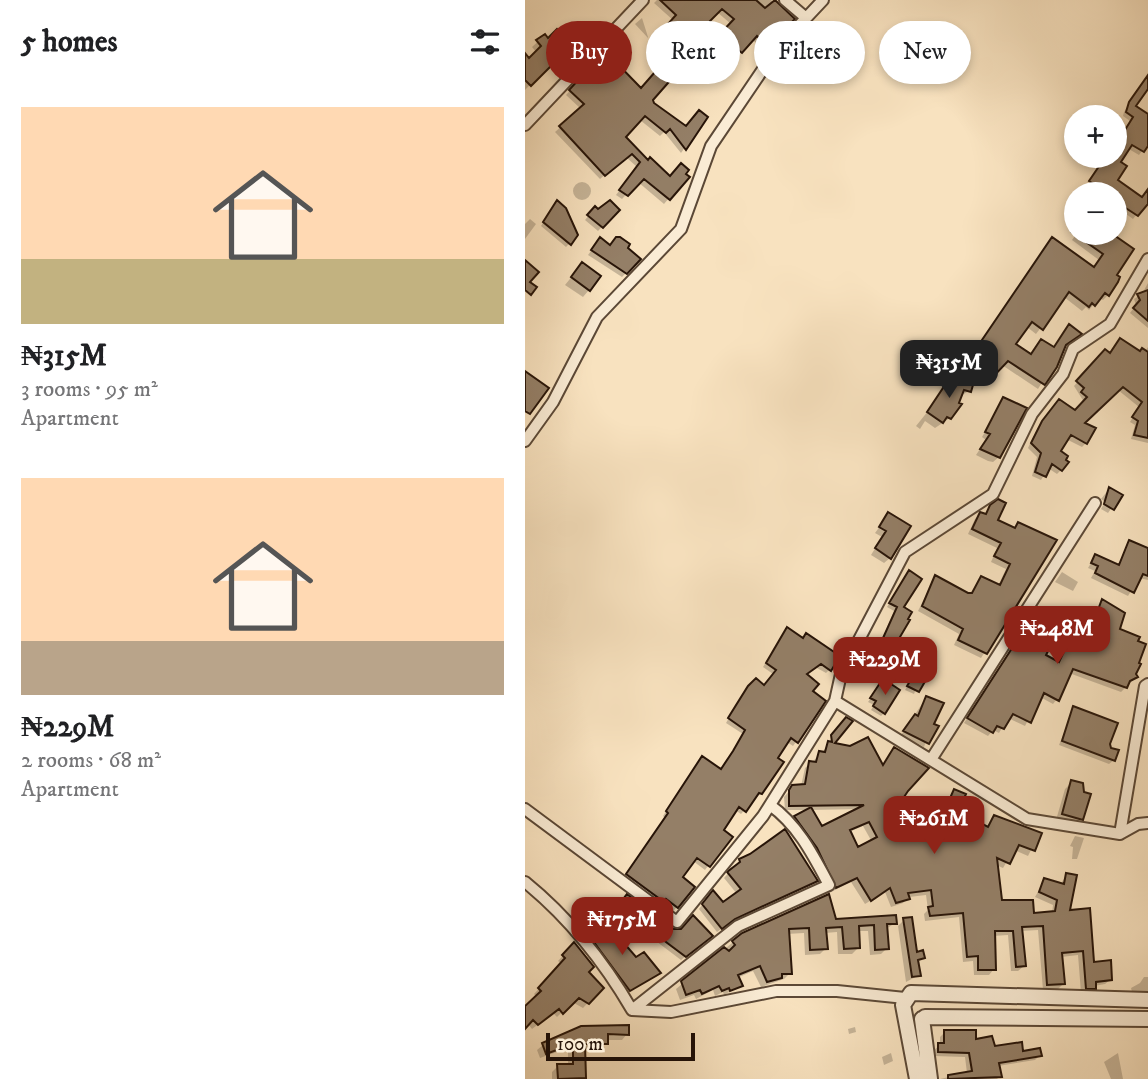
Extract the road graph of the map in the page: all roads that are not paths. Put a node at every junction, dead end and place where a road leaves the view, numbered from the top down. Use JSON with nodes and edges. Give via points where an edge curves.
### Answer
{"nodes":[{"id":1,"x":643,"y":0,"type":"edge"},
{"id":2,"x":785,"y":0,"type":"edge"},
{"id":3,"x":823,"y":0,"type":"edge"},
{"id":4,"x":804,"y":17,"type":"junction"},
{"id":5,"x":525,"y":125,"type":"edge"},
{"id":6,"x":1148,"y":259,"type":"edge"},
{"id":7,"x":525,"y":441,"type":"edge"},
{"id":8,"x":1095,"y":503,"type":"dead end"},
{"id":9,"x":1148,"y":684,"type":"edge"},
{"id":10,"x":835,"y":701,"type":"junction"},
{"id":11,"x":932,"y":758,"type":"junction"},
{"id":12,"x":770,"y":805,"type":"junction"},
{"id":13,"x":525,"y":809,"type":"edge"},
{"id":14,"x":1148,"y":823,"type":"edge"},
{"id":15,"x":1120,"y":834,"type":"junction"},
{"id":16,"x":525,"y":882,"type":"edge"},
{"id":17,"x":923,"y":994,"type":"junction"},
{"id":18,"x":905,"y":998,"type":"junction"},
{"id":19,"x":1148,"y":1000,"type":"edge"},
{"id":20,"x":632,"y":1010,"type":"junction"},
{"id":21,"x":918,"y":1017,"type":"junction"},
{"id":22,"x":1148,"y":1019,"type":"edge"},
{"id":23,"x":917,"y":1079,"type":"edge"},
{"id":24,"x":930,"y":1079,"type":"edge"}],
"edges":[{"from":1,"to":5,"type":"street"},
{"from":2,"to":4,"type":"street"},
{"from":3,"to":4,"type":"street"},
{"from":4,"to":7,"type":"street","via":[[711,146],[681,229],[597,317],[553,402]]},
{"from":6,"to":10,"type":"street","via":[[1110,324],[1073,349],[1063,374],[1032,414],[993,494],[905,552],[841,674]]},
{"from":8,"to":11,"type":"street"},
{"from":9,"to":15,"type":"street"},
{"from":10,"to":11,"type":"street"},
{"from":10,"to":12,"type":"street"},
{"from":11,"to":15,"type":"street","via":[[952,776],[1027,819]]},
{"from":12,"to":13,"type":"street","via":[[677,922]]},
{"from":12,"to":20,"type":"street","via":[[786,816],[809,847],[829,886],[738,926]]},
{"from":14,"to":15,"type":"street"},
{"from":16,"to":20,"type":"street","via":[[549,901],[608,968]]},
{"from":17,"to":18,"type":"street","via":[[911,993]]},
{"from":17,"to":19,"type":"street"},
{"from":17,"to":21,"type":"street","via":[[930,1003]]},
{"from":18,"to":20,"type":"street","via":[[776,991],[671,1012]]},
{"from":18,"to":21,"type":"street","via":[[903,1009]]},
{"from":21,"to":22,"type":"street"},
{"from":21,"to":23,"type":"street"},
{"from":21,"to":24,"type":"street"}]}
